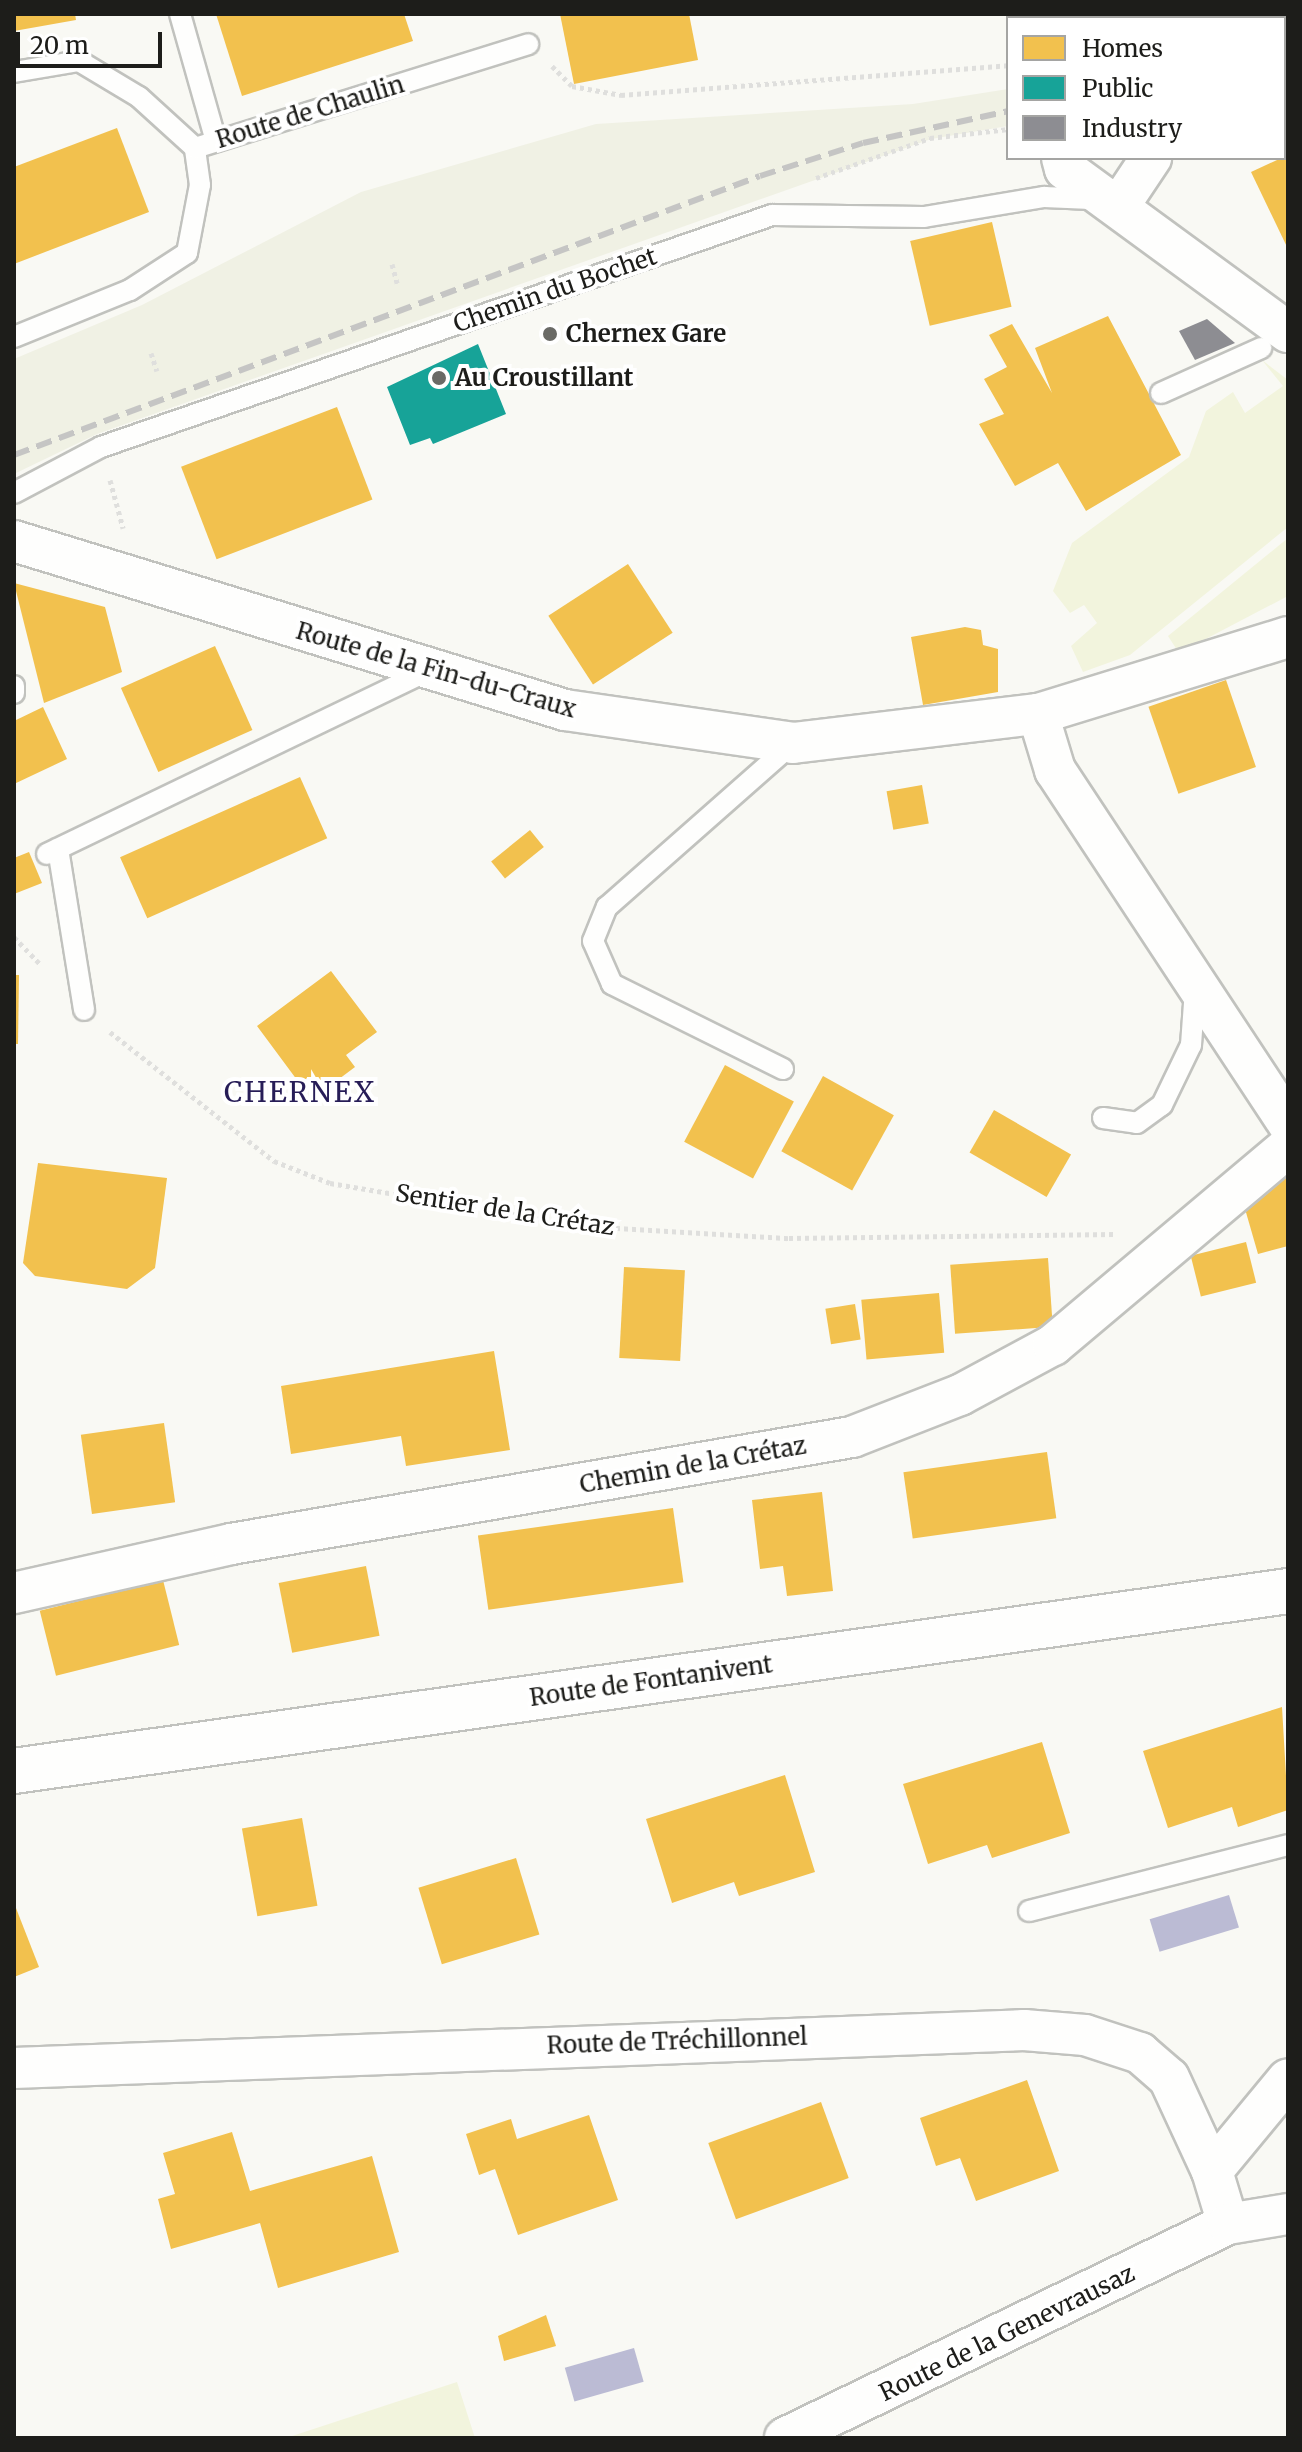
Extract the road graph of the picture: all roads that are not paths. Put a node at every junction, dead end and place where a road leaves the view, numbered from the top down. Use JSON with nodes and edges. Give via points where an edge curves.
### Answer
{"nodes":[{"id":1,"x":180,"y":14,"type":"edge"},
{"id":2,"x":528,"y":44,"type":"road end"},
{"id":3,"x":14,"y":72,"type":"edge"},
{"id":4,"x":216,"y":141,"type":"junction"},
{"id":5,"x":195,"y":148,"type":"junction"},
{"id":6,"x":1063,"y":160,"type":"edge"},
{"id":7,"x":1150,"y":160,"type":"edge"},
{"id":8,"x":1119,"y":206,"type":"junction"},
{"id":9,"x":1280,"y":334,"type":"edge"},
{"id":10,"x":14,"y":337,"type":"edge"},
{"id":11,"x":1161,"y":393,"type":"dead end"},
{"id":12,"x":14,"y":493,"type":"edge"},
{"id":13,"x":14,"y":541,"type":"edge"},
{"id":14,"x":1288,"y":637,"type":"edge"},
{"id":15,"x":431,"y":670,"type":"junction"},
{"id":16,"x":14,"y":686,"type":"edge"},
{"id":17,"x":14,"y":693,"type":"edge"},
{"id":18,"x":1038,"y":714,"type":"junction"},
{"id":19,"x":793,"y":743,"type":"junction"},
{"id":20,"x":1195,"y":988,"type":"junction"},
{"id":21,"x":84,"y":1010,"type":"road end"},
{"id":22,"x":783,"y":1069,"type":"dead end"},
{"id":23,"x":1103,"y":1118,"type":"dead end"},
{"id":24,"x":1288,"y":1124,"type":"edge"},
{"id":25,"x":1288,"y":1147,"type":"edge"},
{"id":26,"x":1288,"y":1591,"type":"edge"},
{"id":27,"x":14,"y":1593,"type":"edge"},
{"id":28,"x":14,"y":1771,"type":"edge"},
{"id":29,"x":1288,"y":1845,"type":"edge"},
{"id":30,"x":1029,"y":1911,"type":"dead end"},
{"id":31,"x":14,"y":2068,"type":"edge"},
{"id":32,"x":1288,"y":2079,"type":"edge"},
{"id":33,"x":1212,"y":2171,"type":"junction"},
{"id":34,"x":1288,"y":2214,"type":"edge"},
{"id":35,"x":1228,"y":2224,"type":"junction"},
{"id":36,"x":785,"y":2438,"type":"edge"}],
"edges":[{"from":1,"to":4,"type":"lane"},
{"from":2,"to":4,"type":"lane","name":"Route de Chaulin"},
{"from":3,"to":5,"type":"lane","via":[[79,61],[139,97]]},
{"from":4,"to":5,"type":"lane","name":"Route de Chaulin"},
{"from":5,"to":10,"type":"lane","name":"Route de Chaulin","via":[[200,185],[187,253],[130,290]]},
{"from":6,"to":8,"type":"street","via":[[1065,169]]},
{"from":7,"to":8,"type":"street"},
{"from":8,"to":9,"type":"street"},
{"from":8,"to":12,"type":"lane","name":"Chemin du Bochet","via":[[1077,195],[924,217],[772,215],[101,447]]},
{"from":9,"to":11,"type":"lane"},
{"from":13,"to":15,"type":"street","name":"Route de la Fin-du-Craux"},
{"from":14,"to":18,"type":"street","name":"Route de la Fin-du-Craux"},
{"from":15,"to":19,"type":"street","name":"Route de la Fin-du-Craux","via":[[565,710]]},
{"from":15,"to":21,"type":"lane","via":[[53,852]]},
{"from":16,"to":17,"type":"lane"},
{"from":18,"to":19,"type":"street","name":"Route de la Fin-du-Craux"},
{"from":18,"to":20,"type":"street","via":[[1055,770]]},
{"from":19,"to":22,"type":"lane","via":[[607,907],[593,941],[612,984]]},
{"from":20,"to":23,"type":"lane","via":[[1191,1045],[1162,1105],[1137,1123]]},
{"from":20,"to":24,"type":"street"},
{"from":25,"to":27,"type":"street","name":"Chemin de la Crétaz","via":[[1053,1345],[960,1395],[852,1437],[231,1544]]},
{"from":26,"to":28,"type":"street","name":"Route de Fontanivent"},
{"from":29,"to":30,"type":"lane"},
{"from":31,"to":33,"type":"street","name":"Route de Tréchillonnel","via":[[992,2031],[1085,2035],[1140,2053],[1169,2078]]},
{"from":32,"to":33,"type":"street"},
{"from":33,"to":35,"type":"street","name":"Route de Tréchillonnel"},
{"from":34,"to":35,"type":"street","name":"Route de la Genevrausaz"},
{"from":35,"to":36,"type":"street","name":"Route de la Genevrausaz"}]}
